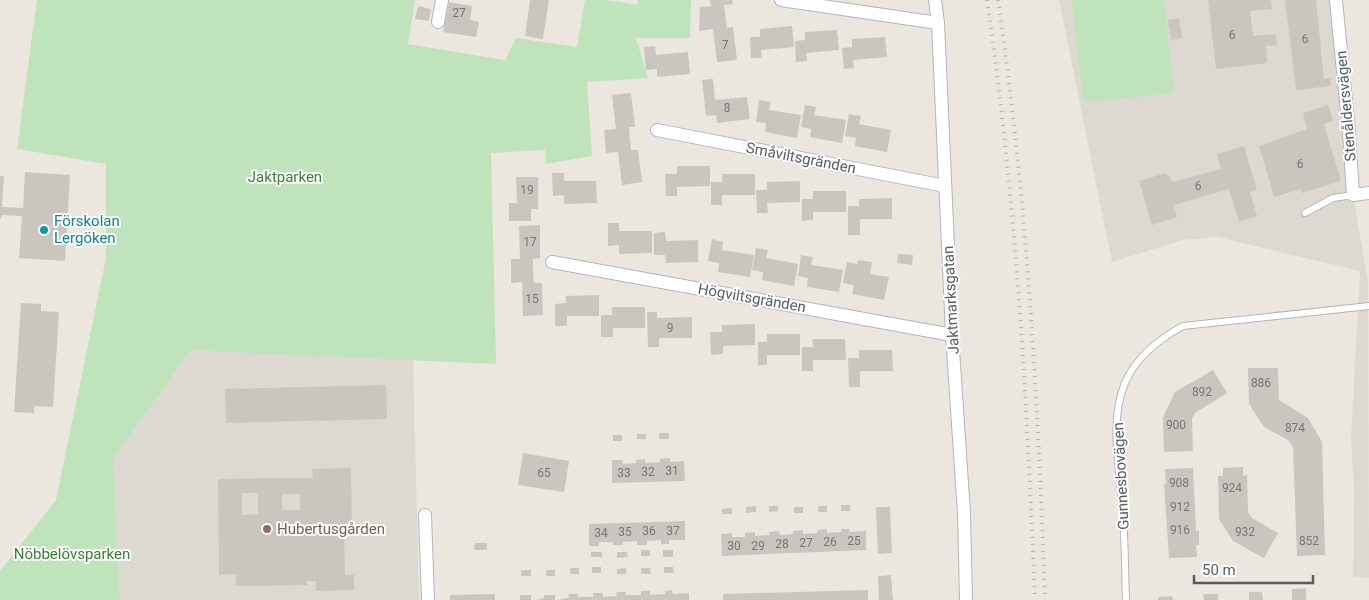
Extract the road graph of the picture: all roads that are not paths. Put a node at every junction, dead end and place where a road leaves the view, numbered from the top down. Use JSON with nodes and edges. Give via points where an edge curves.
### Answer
{"nodes":[{"id":1,"x":442,"y":0,"type":"edge"},
{"id":2,"x":781,"y":0,"type":"edge"},
{"id":3,"x":934,"y":0,"type":"edge"},
{"id":4,"x":1336,"y":0,"type":"edge"},
{"id":5,"x":438,"y":22,"type":"dead end"},
{"id":6,"x":938,"y":22,"type":"junction"},
{"id":7,"x":656,"y":130,"type":"dead end"},
{"id":8,"x":945,"y":186,"type":"junction"},
{"id":9,"x":1369,"y":193,"type":"edge"},
{"id":10,"x":1353,"y":195,"type":"junction"},
{"id":11,"x":1304,"y":213,"type":"dead end"},
{"id":12,"x":552,"y":262,"type":"dead end"},
{"id":13,"x":1369,"y":306,"type":"edge"},
{"id":14,"x":952,"y":335,"type":"junction"},
{"id":15,"x":425,"y":515,"type":"dead end"},
{"id":16,"x":428,"y":600,"type":"edge"},
{"id":17,"x":966,"y":600,"type":"edge"},
{"id":18,"x":1126,"y":600,"type":"edge"}],
"edges":[{"from":1,"to":5,"type":"street"},
{"from":2,"to":6,"type":"street"},
{"from":3,"to":6,"type":"street","name":"Jaktmarksgatan"},
{"from":4,"to":10,"type":"street","name":"Stenåldersvägen"},
{"from":6,"to":8,"type":"street","name":"Jaktmarksgatan"},
{"from":7,"to":8,"type":"street","name":"Småviltsgränden"},
{"from":8,"to":14,"type":"street","name":"Jaktmarksgatan"},
{"from":9,"to":10,"type":"street"},
{"from":10,"to":11,"type":"lane","via":[[1333,198]]},
{"from":12,"to":14,"type":"street","name":"Högviltsgränden"},
{"from":13,"to":18,"type":"lane","name":"Gunnesbovägen","via":[[1183,326],[1162,337],[1149,349],[1124,384],[1117,423]]},
{"from":14,"to":17,"type":"street","name":"Jaktmarksgatan"},
{"from":15,"to":16,"type":"street"}]}
